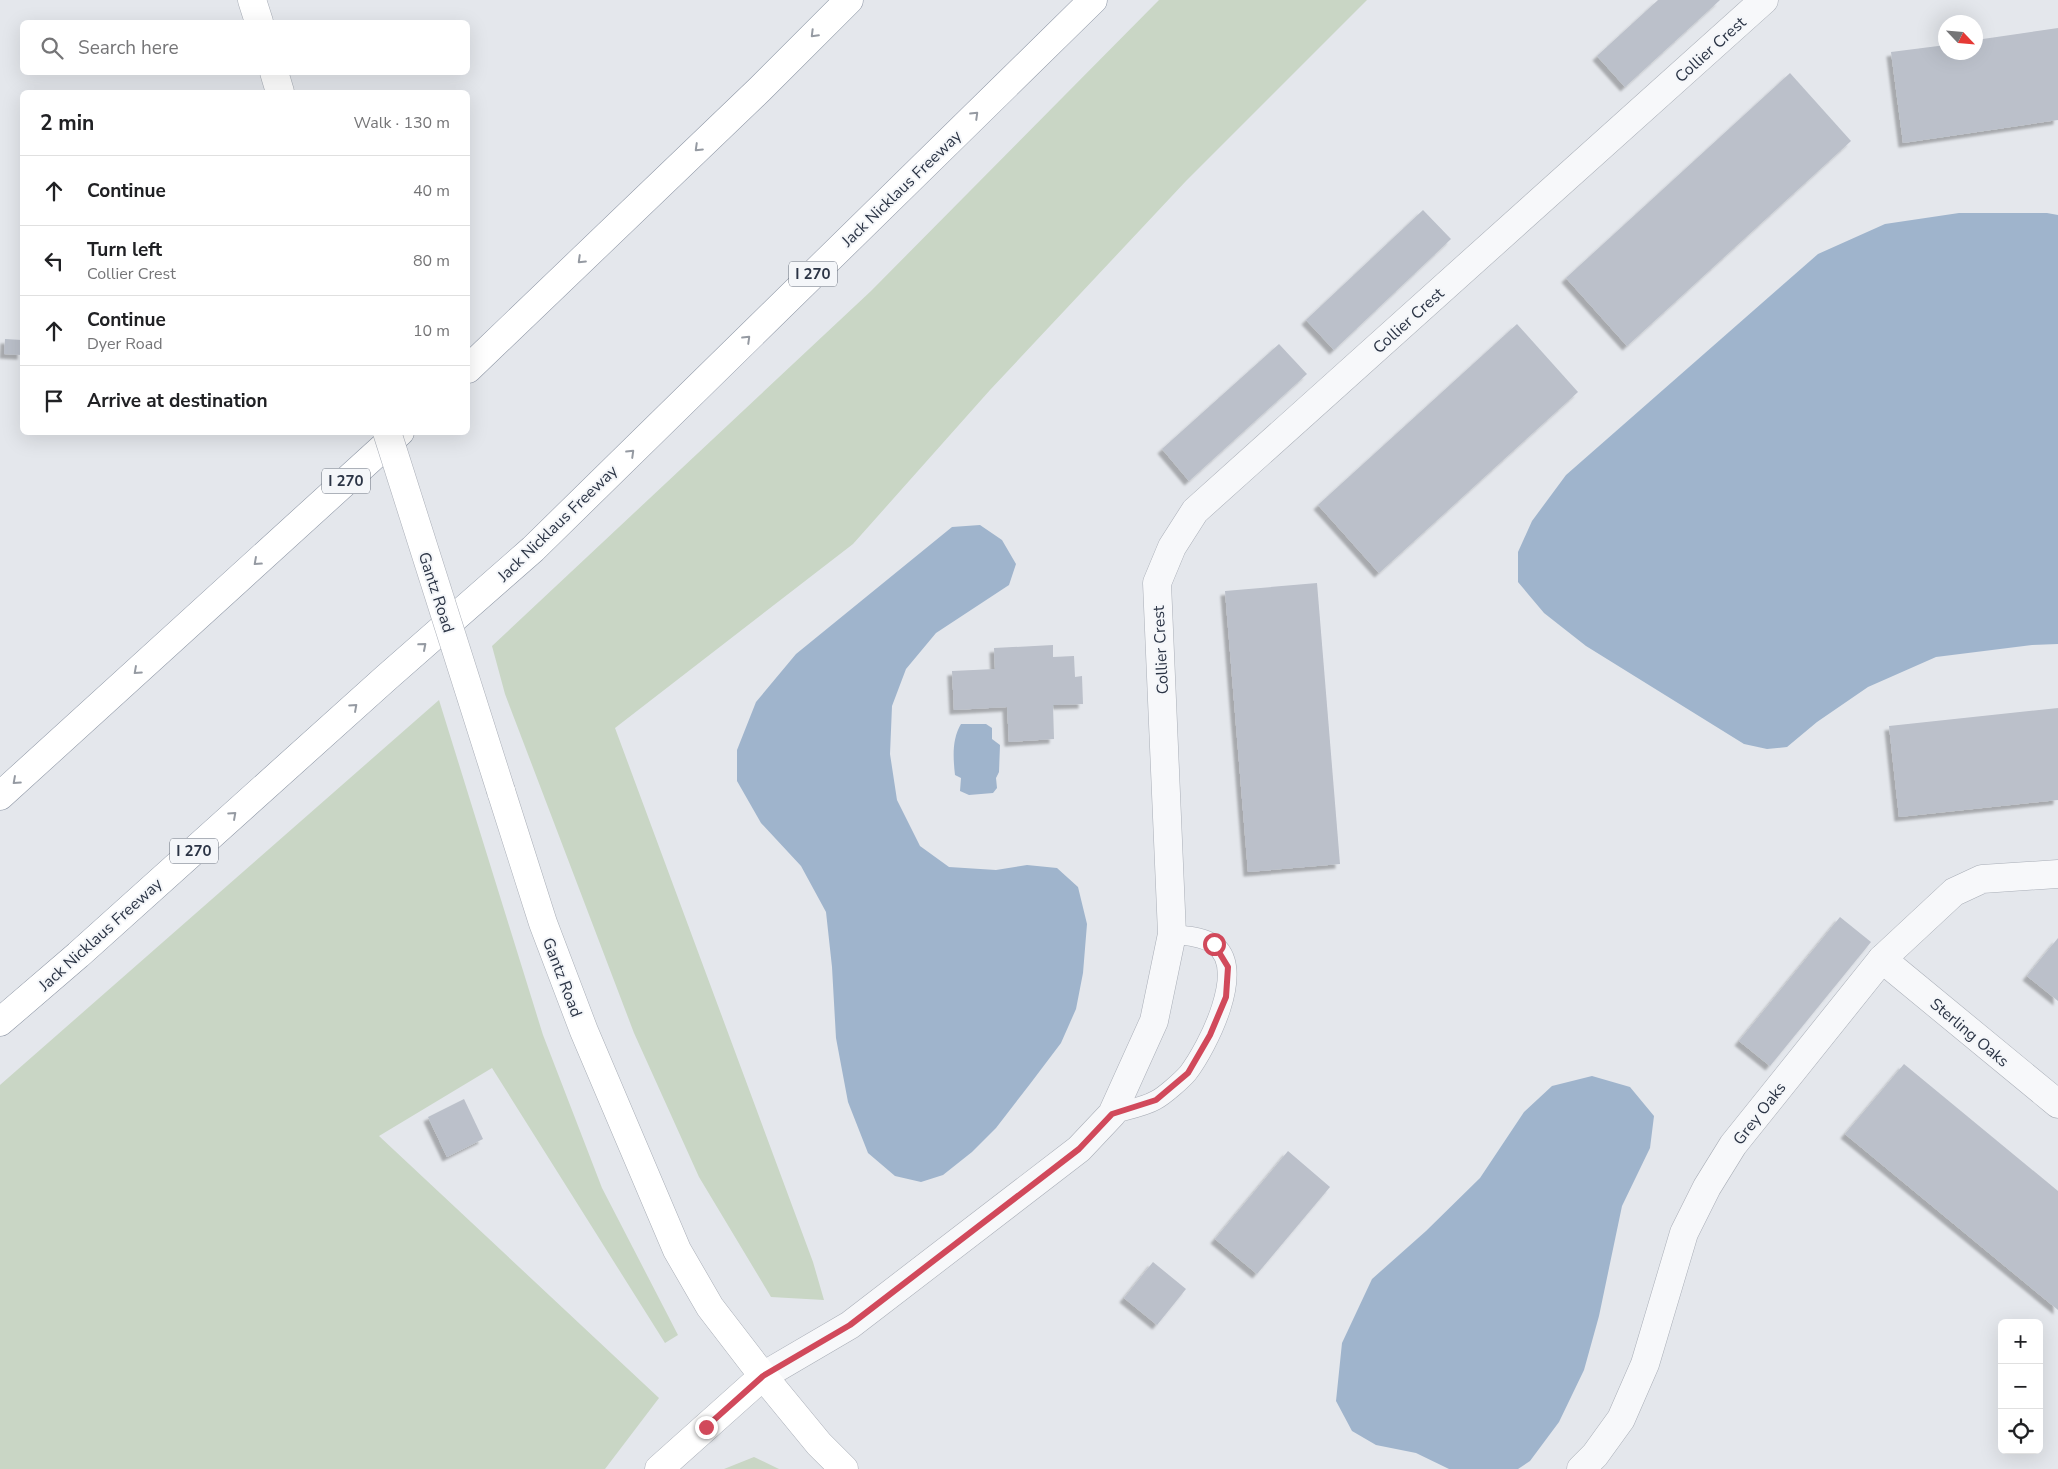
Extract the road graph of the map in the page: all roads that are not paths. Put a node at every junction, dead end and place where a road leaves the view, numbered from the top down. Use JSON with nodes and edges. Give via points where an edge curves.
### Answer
{"nodes":[{"id":1,"x":252,"y":0,"type":"edge"},
{"id":2,"x":849,"y":0,"type":"edge"},
{"id":3,"x":1092,"y":0,"type":"edge"},
{"id":4,"x":1764,"y":0,"type":"edge"},
{"id":5,"x":258,"y":20,"type":"edge"},
{"id":6,"x":275,"y":75,"type":"edge"},
{"id":7,"x":279,"y":90,"type":"edge"},
{"id":8,"x":470,"y":367,"type":"edge"},
{"id":9,"x":388,"y":435,"type":"edge"},
{"id":10,"x":397,"y":435,"type":"edge"},
{"id":11,"x":0,"y":796,"type":"edge"},
{"id":12,"x":2058,"y":874,"type":"edge"},
{"id":13,"x":1172,"y":934,"type":"junction"},
{"id":14,"x":1882,"y":959,"type":"junction"},
{"id":15,"x":0,"y":1022,"type":"edge"},
{"id":16,"x":2058,"y":1104,"type":"edge"},
{"id":17,"x":1112,"y":1114,"type":"junction"},
{"id":18,"x":763,"y":1376,"type":"junction"},
{"id":19,"x":659,"y":1469,"type":"edge"},
{"id":20,"x":844,"y":1469,"type":"edge"},
{"id":21,"x":1581,"y":1469,"type":"edge"}],
"edges":[{"from":1,"to":5,"type":"main road"},
{"from":2,"to":8,"type":"main road","one_way":true},
{"from":15,"to":3,"type":"main road","name":"Jack Nicklaus Freeway","number":"I 270","one_way":true,"via":[[533,548]]},
{"from":4,"to":13,"type":"street","name":"Collier Crest","via":[[1195,511],[1172,547],[1157,583]]},
{"from":6,"to":7,"type":"main road"},
{"from":9,"to":18,"type":"main road","name":"Gantz Road","bridge":true,"via":[[543,923],[580,1022],[677,1250],[710,1307]]},
{"from":10,"to":11,"type":"main road","number":"I 270","one_way":true},
{"from":12,"to":14,"type":"street","name":"Grey Oaks","via":[[1982,879],[1954,892]]},
{"from":13,"to":17,"type":"street","name":"Collier Crest","via":[[1154,1021]]},
{"from":13,"to":17,"type":"lane","via":[[1214,944],[1228,967],[1226,997],[1210,1035],[1188,1073],[1156,1100]]},
{"from":14,"to":16,"type":"street","name":"Sterling Oaks"},
{"from":14,"to":21,"type":"street","name":"Grey Oaks","via":[[1733,1144],[1707,1187],[1684,1233],[1645,1364],[1621,1419]]},
{"from":17,"to":18,"type":"street","name":"Collier Crest","via":[[1079,1149],[850,1325]]},
{"from":18,"to":19,"type":"main road"},
{"from":18,"to":20,"type":"main road","name":"Gantz Road"}]}
